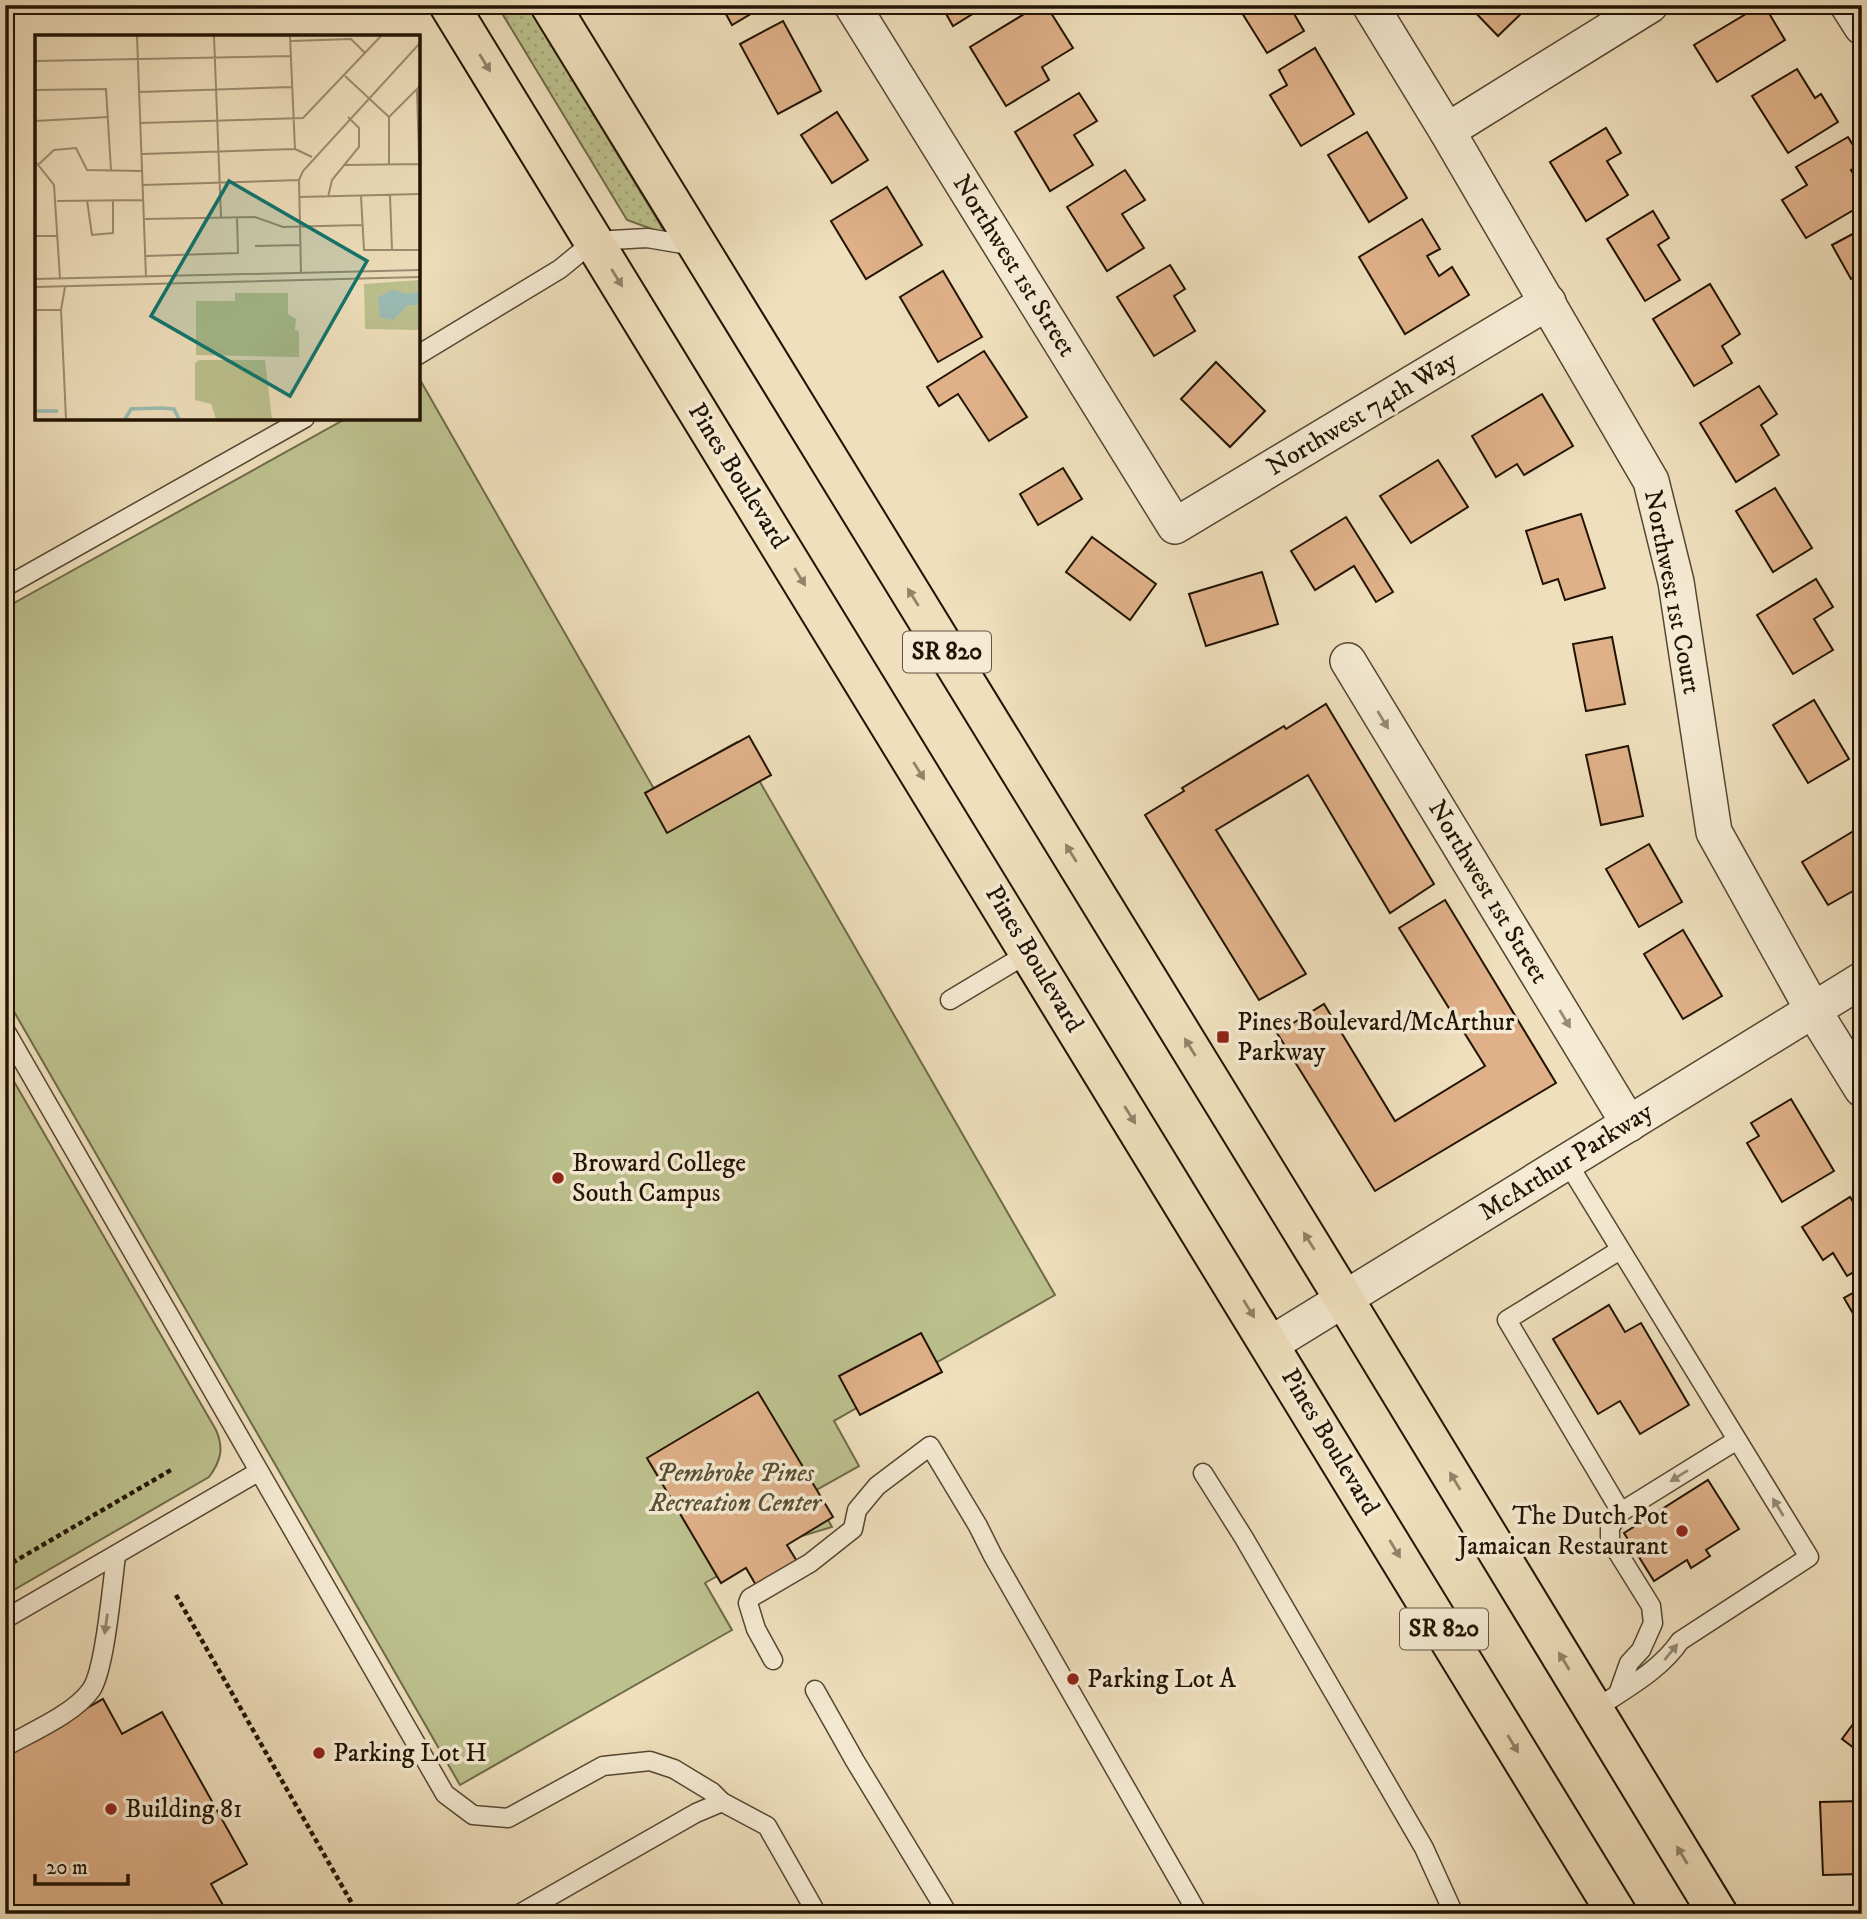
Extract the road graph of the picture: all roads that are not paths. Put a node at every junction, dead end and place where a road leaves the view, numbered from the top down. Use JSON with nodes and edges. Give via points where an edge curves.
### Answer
{"nodes":[{"id":1,"x":449,"y":5,"type":"edge"},
{"id":2,"x":550,"y":5,"type":"edge"},
{"id":3,"x":852,"y":5,"type":"edge"},
{"id":4,"x":1370,"y":5,"type":"edge"},
{"id":5,"x":1650,"y":5,"type":"edge"},
{"id":6,"x":1848,"y":5,"type":"edge"},
{"id":7,"x":1862,"y":27,"type":"edge"},
{"id":8,"x":1447,"y":131,"type":"junction"},
{"id":9,"x":594,"y":241,"type":"junction"},
{"id":10,"x":698,"y":246,"type":"junction"},
{"id":11,"x":1548,"y":302,"type":"junction"},
{"id":12,"x":420,"y":354,"type":"edge"},
{"id":13,"x":301,"y":420,"type":"edge"},
{"id":14,"x":1175,"y":526,"type":"joint"},
{"id":15,"x":5,"y":587,"type":"edge"},
{"id":16,"x":1348,"y":662,"type":"dead end"},
{"id":17,"x":1030,"y":952,"type":"junction"},
{"id":18,"x":1862,"y":980,"type":"edge"},
{"id":19,"x":950,"y":1000,"type":"dead end"},
{"id":20,"x":1813,"y":1010,"type":"junction"},
{"id":21,"x":5,"y":1030,"type":"edge"},
{"id":22,"x":1862,"y":1089,"type":"edge"},
{"id":23,"x":1629,"y":1124,"type":"junction"},
{"id":24,"x":1567,"y":1162,"type":"junction"},
{"id":25,"x":1620,"y":1250,"type":"junction"},
{"id":26,"x":1344,"y":1299,"type":"junction"},
{"id":27,"x":1270,"y":1344,"type":"junction"},
{"id":28,"x":1737,"y":1440,"type":"junction"},
{"id":29,"x":258,"y":1472,"type":"junction"},
{"id":30,"x":1203,"y":1473,"type":"dead end"},
{"id":31,"x":1621,"y":1512,"type":"junction"},
{"id":32,"x":116,"y":1556,"type":"junction"},
{"id":33,"x":5,"y":1619,"type":"edge"},
{"id":34,"x":773,"y":1660,"type":"dead end"},
{"id":35,"x":815,"y":1690,"type":"dead end"},
{"id":36,"x":1606,"y":1702,"type":"junction"},
{"id":37,"x":5,"y":1747,"type":"edge"},
{"id":38,"x":722,"y":1802,"type":"junction"},
{"id":39,"x":519,"y":1914,"type":"edge"},
{"id":40,"x":817,"y":1914,"type":"edge"},
{"id":41,"x":948,"y":1914,"type":"edge"},
{"id":42,"x":1198,"y":1914,"type":"edge"},
{"id":43,"x":1454,"y":1914,"type":"edge"},
{"id":44,"x":1617,"y":1914,"type":"edge"},
{"id":45,"x":1718,"y":1914,"type":"edge"}],
"edges":[{"from":1,"to":9,"type":"highway","name":"Pines Boulevard","number":"SR 820","one_way":true},
{"from":2,"to":10,"type":"highway","number":"SR 820"},
{"from":3,"to":14,"type":"street","name":"Northwest 1st Street"},
{"from":4,"to":8,"type":"street","name":"Northwest 1st Court"},
{"from":5,"to":8,"type":"street"},
{"from":6,"to":7,"type":"street"},
{"from":8,"to":11,"type":"street","name":"Northwest 1st Court"},
{"from":9,"to":10,"type":"lane","via":[[648,239]]},
{"from":9,"to":12,"type":"lane","via":[[560,269]]},
{"from":9,"to":17,"type":"highway","name":"Pines Boulevard","number":"SR 820","one_way":true},
{"from":26,"to":10,"type":"highway","number":"SR 820","one_way":true},
{"from":11,"to":14,"type":"street","name":"Northwest 74th Way"},
{"from":11,"to":20,"type":"street","name":"Northwest 1st Court","via":[[1651,481],[1676,582],[1714,832]]},
{"from":13,"to":15,"type":"lane"},
{"from":16,"to":23,"type":"street","name":"Northwest 1st Street","one_way":true},
{"from":17,"to":19,"type":"lane"},
{"from":17,"to":27,"type":"highway","name":"Pines Boulevard","number":"SR 820","one_way":true},
{"from":18,"to":20,"type":"street","name":"McArthur Parkway"},
{"from":20,"to":22,"type":"street","name":"Northwest 1st Court"},
{"from":20,"to":23,"type":"street","name":"McArthur Parkway"},
{"from":21,"to":29,"type":"lane"},
{"from":23,"to":24,"type":"street","name":"McArthur Parkway"},
{"from":24,"to":25,"type":"lane"},
{"from":24,"to":26,"type":"street","name":"McArthur Parkway"},
{"from":25,"to":28,"type":"lane"},
{"from":25,"to":31,"type":"lane","via":[[1507,1320]]},
{"from":26,"to":27,"type":"street","name":"McArthur Parkway"},
{"from":36,"to":26,"type":"highway","number":"SR 820","one_way":true},
{"from":27,"to":44,"type":"highway","name":"Pines Boulevard","number":"SR 820","one_way":true},
{"from":28,"to":31,"type":"lane","one_way":true},
{"from":36,"to":28,"type":"lane","one_way":true,"via":[[1661,1663],[1679,1641],[1809,1557]]},
{"from":29,"to":32,"type":"lane"},
{"from":29,"to":38,"type":"lane","via":[[445,1794],[473,1815],[508,1818],[603,1766],[650,1761],[674,1769]]},
{"from":30,"to":43,"type":"lane","via":[[1424,1848]]},
{"from":31,"to":36,"type":"lane","via":[[1609,1527],[1610,1540],[1651,1606],[1653,1623]]},
{"from":32,"to":33,"type":"lane"},
{"from":32,"to":37,"type":"lane","one_way":true,"via":[[99,1671],[91,1689],[74,1707]]},
{"from":34,"to":42,"type":"lane","via":[[756,1629],[750,1598],[810,1563],[853,1529],[857,1510],[877,1486],[930,1446]]},
{"from":35,"to":41,"type":"lane"},
{"from":45,"to":36,"type":"highway","number":"SR 820","one_way":true},
{"from":38,"to":39,"type":"lane"},
{"from":38,"to":40,"type":"lane","via":[[767,1826]]}]}
